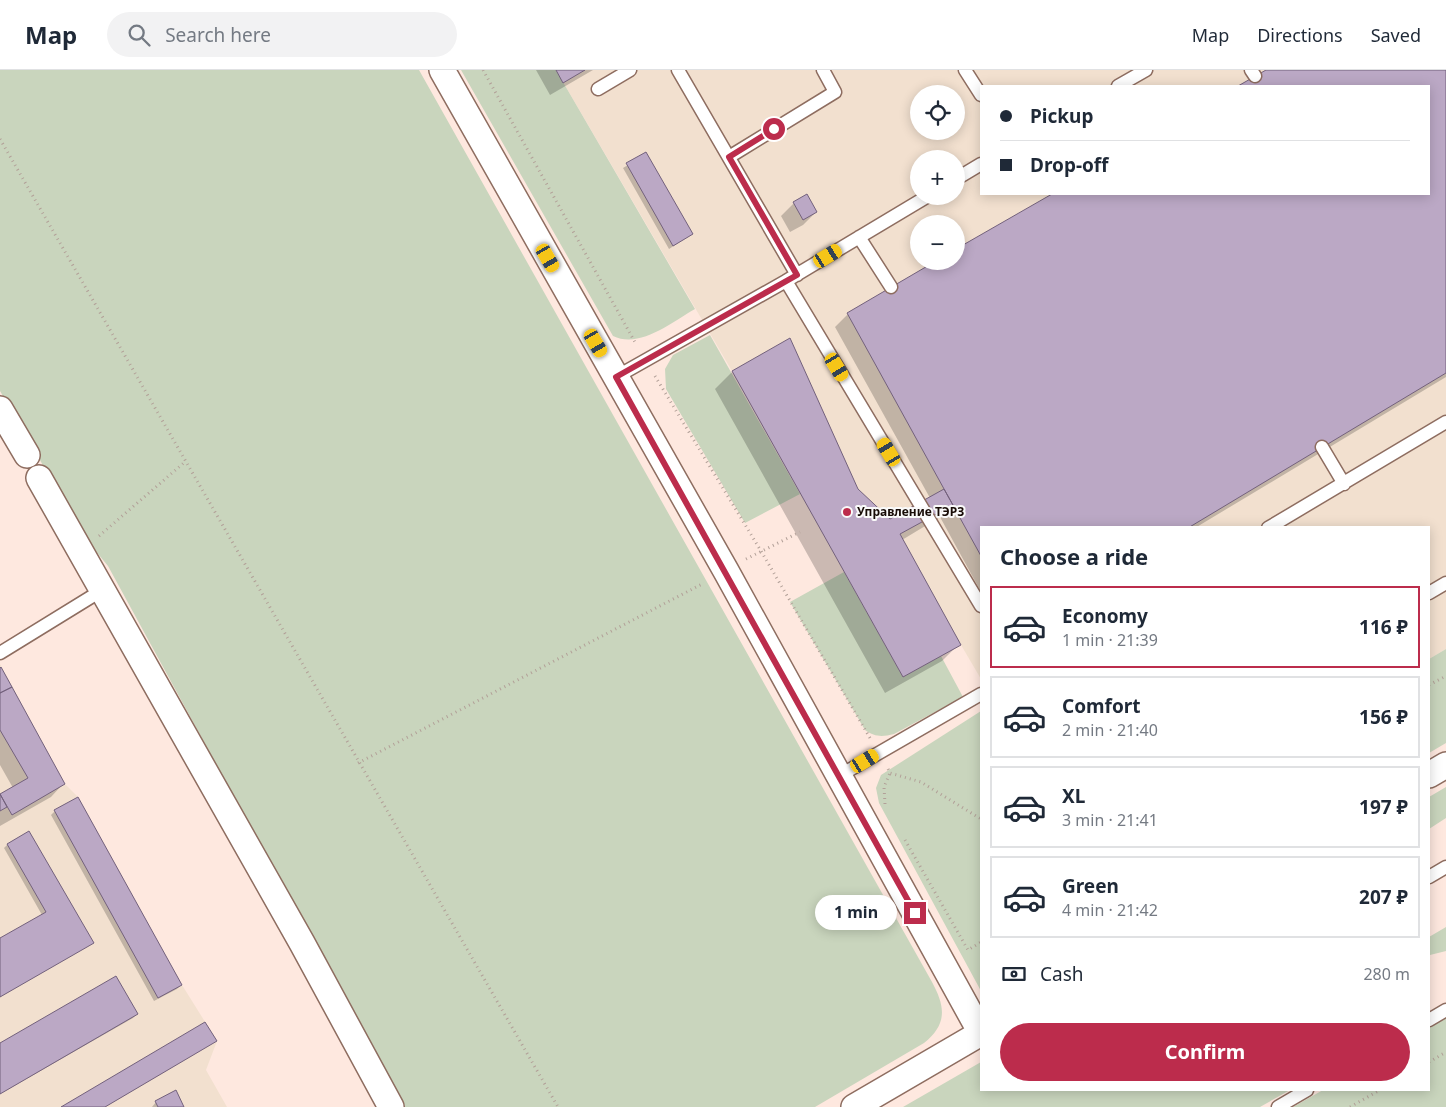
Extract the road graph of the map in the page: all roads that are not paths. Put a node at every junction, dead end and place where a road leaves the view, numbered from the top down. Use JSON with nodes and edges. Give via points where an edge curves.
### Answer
{"nodes":[{"id":1,"x":442,"y":70,"type":"edge"},
{"id":2,"x":630,"y":70,"type":"edge"},
{"id":3,"x":678,"y":70,"type":"edge"},
{"id":4,"x":822,"y":70,"type":"edge"},
{"id":5,"x":965,"y":70,"type":"edge"},
{"id":6,"x":1146,"y":70,"type":"edge"},
{"id":7,"x":1120,"y":85,"type":"edge"},
{"id":8,"x":598,"y":89,"type":"dead end"},
{"id":9,"x":980,"y":93,"type":"edge"},
{"id":10,"x":729,"y":157,"type":"junction"},
{"id":11,"x":980,"y":165,"type":"edge"},
{"id":12,"x":965,"y":174,"type":"edge"},
{"id":13,"x":913,"y":205,"type":"edge"},
{"id":14,"x":859,"y":237,"type":"junction"},
{"id":15,"x":791,"y":278,"type":"junction"},
{"id":16,"x":891,"y":287,"type":"dead end"},
{"id":17,"x":616,"y":377,"type":"junction"},
{"id":18,"x":0,"y":409,"type":"edge"},
{"id":19,"x":1446,"y":422,"type":"edge"},
{"id":20,"x":1322,"y":447,"type":"dead end"},
{"id":21,"x":26,"y":455,"type":"dead end"},
{"id":22,"x":40,"y":478,"type":"dead end"},
{"id":23,"x":1344,"y":484,"type":"junction"},
{"id":24,"x":1271,"y":526,"type":"edge"},
{"id":25,"x":1446,"y":583,"type":"edge"},
{"id":26,"x":104,"y":589,"type":"junction"},
{"id":27,"x":1430,"y":592,"type":"edge"},
{"id":28,"x":980,"y":604,"type":"edge"},
{"id":29,"x":0,"y":653,"type":"edge"},
{"id":30,"x":980,"y":695,"type":"edge"},
{"id":31,"x":1446,"y":765,"type":"edge"},
{"id":32,"x":1430,"y":774,"type":"edge"},
{"id":33,"x":839,"y":776,"type":"junction"},
{"id":34,"x":1446,"y":867,"type":"edge"},
{"id":35,"x":1430,"y":876,"type":"edge"},
{"id":36,"x":1446,"y":1010,"type":"edge"},
{"id":37,"x":1430,"y":1019,"type":"edge"},
{"id":38,"x":980,"y":1031,"type":"edge"},
{"id":39,"x":980,"y":1034,"type":"edge"},
{"id":40,"x":1305,"y":1091,"type":"edge"},
{"id":41,"x":391,"y":1107,"type":"edge"},
{"id":42,"x":854,"y":1107,"type":"edge"},
{"id":43,"x":1278,"y":1107,"type":"edge"}],
"edges":[{"from":1,"to":17,"type":"street"},
{"from":2,"to":8,"type":"lane"},
{"from":3,"to":10,"type":"lane"},
{"from":4,"to":10,"type":"lane","via":[[835,92]]},
{"from":5,"to":9,"type":"lane"},
{"from":6,"to":7,"type":"lane"},
{"from":10,"to":15,"type":"lane"},
{"from":11,"to":12,"type":"lane"},
{"from":13,"to":14,"type":"lane"},
{"from":14,"to":15,"type":"lane"},
{"from":14,"to":16,"type":"lane"},
{"from":15,"to":17,"type":"lane"},
{"from":15,"to":28,"type":"lane"},
{"from":17,"to":33,"type":"street"},
{"from":18,"to":21,"type":"street"},
{"from":19,"to":23,"type":"lane"},
{"from":20,"to":23,"type":"lane"},
{"from":22,"to":26,"type":"street"},
{"from":23,"to":24,"type":"lane"},
{"from":25,"to":27,"type":"lane"},
{"from":26,"to":29,"type":"lane"},
{"from":26,"to":41,"type":"street"},
{"from":30,"to":33,"type":"lane"},
{"from":31,"to":32,"type":"street"},
{"from":33,"to":38,"type":"street"},
{"from":34,"to":35,"type":"lane"},
{"from":36,"to":37,"type":"lane"},
{"from":39,"to":42,"type":"street"},
{"from":40,"to":43,"type":"lane"}]}
